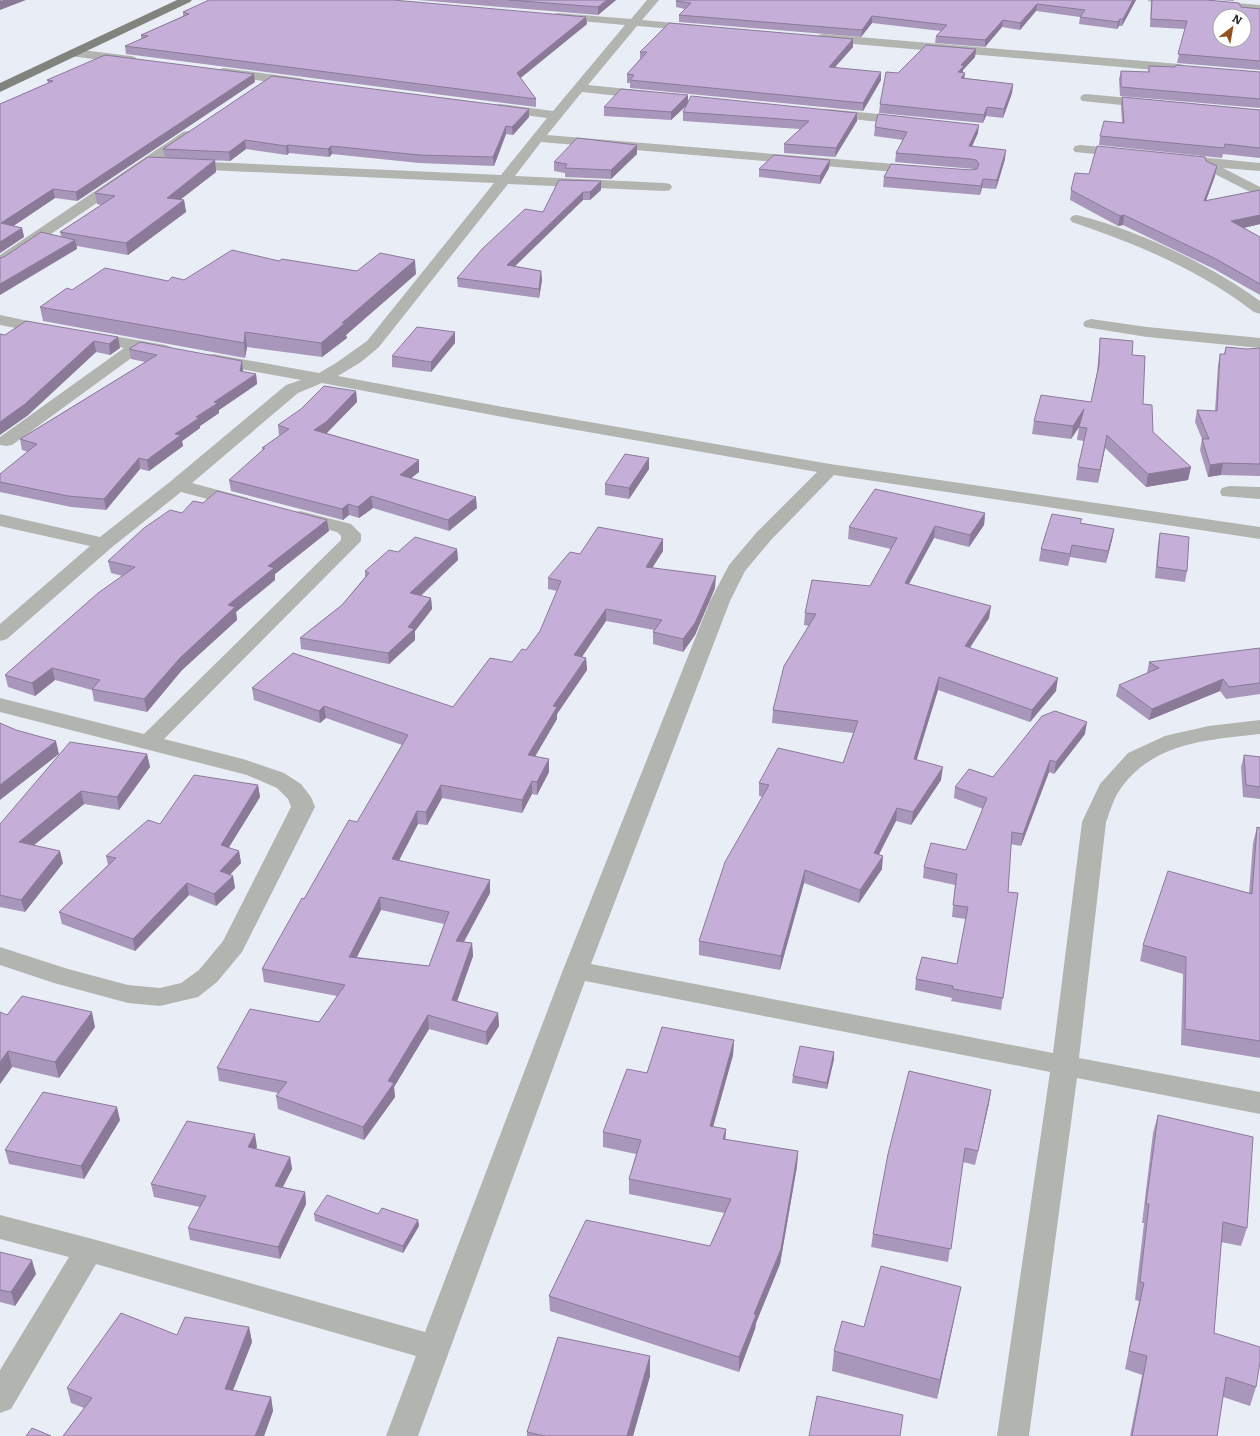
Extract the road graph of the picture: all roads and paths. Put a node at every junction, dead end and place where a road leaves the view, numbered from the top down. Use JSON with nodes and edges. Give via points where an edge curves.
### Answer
{"nodes":[{"id":1,"x":159,"y":0,"type":"edge"},
{"id":2,"x":164,"y":0,"type":"edge"},
{"id":3,"x":653,"y":0,"type":"edge"},
{"id":4,"x":1153,"y":0,"type":"edge"},
{"id":5,"x":183,"y":1,"type":"edge"},
{"id":6,"x":1260,"y":8,"type":"edge"},
{"id":7,"x":548,"y":15,"type":"edge"},
{"id":8,"x":634,"y":22,"type":"junction"},
{"id":9,"x":705,"y":28,"type":"edge"},
{"id":10,"x":808,"y":37,"type":"edge"},
{"id":11,"x":74,"y":53,"type":"junction"},
{"id":12,"x":145,"y":62,"type":"edge"},
{"id":13,"x":1189,"y":69,"type":"edge"},
{"id":14,"x":216,"y":71,"type":"edge"},
{"id":15,"x":0,"y":76,"type":"edge"},
{"id":16,"x":271,"y":78,"type":"junction"},
{"id":17,"x":310,"y":84,"type":"edge"},
{"id":18,"x":258,"y":87,"type":"edge"},
{"id":19,"x":0,"y":88,"type":"edge"},
{"id":20,"x":578,"y":88,"type":"junction"},
{"id":21,"x":657,"y":96,"type":"edge"},
{"id":22,"x":1086,"y":98,"type":"dead end"},
{"id":23,"x":1165,"y":105,"type":"edge"},
{"id":24,"x":484,"y":106,"type":"edge"},
{"id":25,"x":813,"y":111,"type":"edge"},
{"id":26,"x":556,"y":115,"type":"junction"},
{"id":27,"x":923,"y":122,"type":"edge"},
{"id":28,"x":199,"y":127,"type":"edge"},
{"id":29,"x":538,"y":138,"type":"junction"},
{"id":30,"x":1080,"y":149,"type":"dead end"},
{"id":31,"x":1141,"y":155,"type":"edge"},
{"id":32,"x":1164,"y":157,"type":"edge"},
{"id":33,"x":1202,"y":161,"type":"junction"},
{"id":34,"x":147,"y":163,"type":"junction"},
{"id":35,"x":1260,"y":167,"type":"edge"},
{"id":36,"x":930,"y":170,"type":"edge"},
{"id":37,"x":504,"y":180,"type":"junction"},
{"id":38,"x":665,"y":187,"type":"dead end"},
{"id":39,"x":1260,"y":193,"type":"edge"},
{"id":40,"x":1077,"y":218,"type":"dead end"},
{"id":41,"x":0,"y":262,"type":"edge"},
{"id":42,"x":1260,"y":309,"type":"edge"},
{"id":43,"x":0,"y":320,"type":"edge"},
{"id":44,"x":1091,"y":324,"type":"dead end"},
{"id":45,"x":1260,"y":343,"type":"edge"},
{"id":46,"x":138,"y":345,"type":"junction"},
{"id":47,"x":321,"y":378,"type":"junction"},
{"id":48,"x":6,"y":441,"type":"dead end"},
{"id":49,"x":830,"y":469,"type":"junction"},
{"id":50,"x":178,"y":485,"type":"junction"},
{"id":51,"x":1229,"y":492,"type":"dead end"},
{"id":52,"x":1260,"y":493,"type":"edge"},
{"id":53,"x":261,"y":507,"type":"edge"},
{"id":54,"x":283,"y":513,"type":"edge"},
{"id":55,"x":0,"y":520,"type":"edge"},
{"id":56,"x":1260,"y":533,"type":"edge"},
{"id":57,"x":104,"y":544,"type":"junction"},
{"id":58,"x":0,"y":636,"type":"edge"},
{"id":59,"x":0,"y":705,"type":"edge"},
{"id":60,"x":1260,"y":727,"type":"edge"},
{"id":61,"x":149,"y":742,"type":"junction"},
{"id":62,"x":0,"y":956,"type":"edge"},
{"id":63,"x":576,"y":970,"type":"junction"},
{"id":64,"x":1065,"y":1065,"type":"junction"},
{"id":65,"x":1260,"y":1103,"type":"edge"},
{"id":66,"x":0,"y":1227,"type":"edge"},
{"id":67,"x":89,"y":1250,"type":"junction"},
{"id":68,"x":436,"y":1348,"type":"junction"},
{"id":69,"x":0,"y":1400,"type":"edge"},
{"id":70,"x":402,"y":1436,"type":"edge"},
{"id":71,"x":1013,"y":1436,"type":"edge"}],
"edges":[{"from":1,"to":15,"type":"main road"},
{"from":2,"to":5,"type":"main road"},
{"from":3,"to":8,"type":"street"},
{"from":4,"to":6,"type":"street"},
{"from":5,"to":11,"type":"main road"},
{"from":7,"to":8,"type":"street"},
{"from":8,"to":9,"type":"street"},
{"from":8,"to":20,"type":"street"},
{"from":10,"to":13,"type":"street"},
{"from":11,"to":12,"type":"street"},
{"from":11,"to":19,"type":"main road"},
{"from":14,"to":16,"type":"street"},
{"from":16,"to":17,"type":"street"},
{"from":16,"to":18,"type":"street"},
{"from":20,"to":21,"type":"street"},
{"from":20,"to":26,"type":"street"},
{"from":22,"to":23,"type":"street"},
{"from":24,"to":26,"type":"street"},
{"from":25,"to":27,"type":"street"},
{"from":26,"to":29,"type":"street"},
{"from":28,"to":34,"type":"street"},
{"from":29,"to":36,"type":"street"},
{"from":29,"to":37,"type":"street"},
{"from":30,"to":31,"type":"street"},
{"from":32,"to":33,"type":"street"},
{"from":33,"to":35,"type":"street"},
{"from":33,"to":39,"type":"street"},
{"from":34,"to":37,"type":"street"},
{"from":34,"to":41,"type":"street"},
{"from":37,"to":38,"type":"street"},
{"from":37,"to":47,"type":"street","via":[[373,344],[356,359]]},
{"from":40,"to":42,"type":"street","via":[[1173,256],[1232,288]]},
{"from":43,"to":46,"type":"street"},
{"from":44,"to":45,"type":"street"},
{"from":46,"to":47,"type":"street","via":[[276,372]]},
{"from":46,"to":48,"type":"street"},
{"from":47,"to":49,"type":"street"},
{"from":47,"to":50,"type":"street","via":[[292,389]]},
{"from":49,"to":56,"type":"street"},
{"from":49,"to":63,"type":"street","via":[[764,536],[736,569],[720,601]]},
{"from":50,"to":53,"type":"street"},
{"from":50,"to":57,"type":"street"},
{"from":51,"to":52,"type":"street"},
{"from":54,"to":61,"type":"street","via":[[344,528],[350,534],[351,541]]},
{"from":55,"to":57,"type":"street"},
{"from":57,"to":58,"type":"street"},
{"from":59,"to":61,"type":"street"},
{"from":60,"to":64,"type":"street","via":[[1209,733],[1173,741],[1136,758],[1108,789],[1094,822]]},
{"from":61,"to":62,"type":"street","via":[[267,774],[290,786],[301,797],[303,807],[233,946],[208,976],[189,990],[160,997],[128,994]]},
{"from":63,"to":64,"type":"street"},
{"from":63,"to":68,"type":"street"},
{"from":64,"to":65,"type":"street"},
{"from":64,"to":71,"type":"street"},
{"from":66,"to":67,"type":"street"},
{"from":67,"to":68,"type":"street"},
{"from":67,"to":69,"type":"street"},
{"from":68,"to":70,"type":"street"}]}
